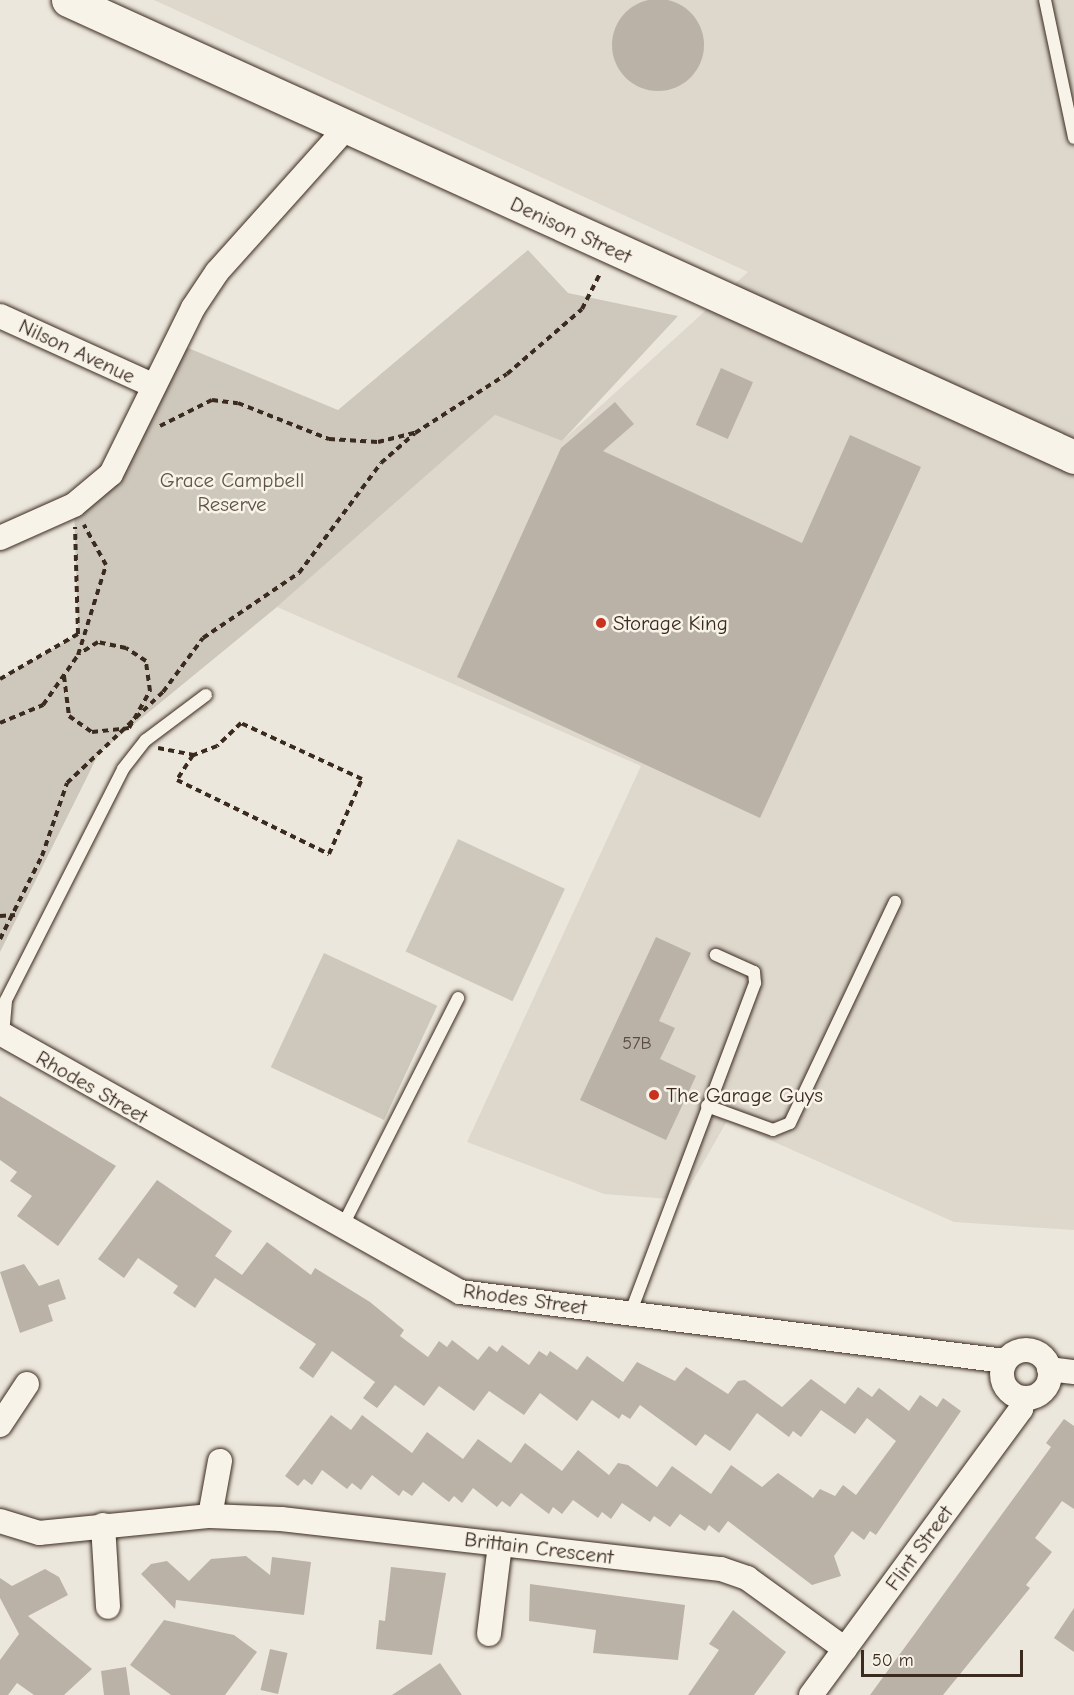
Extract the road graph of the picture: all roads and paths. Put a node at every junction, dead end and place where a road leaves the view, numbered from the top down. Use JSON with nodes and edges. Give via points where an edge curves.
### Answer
{"nodes":[{"id":1,"x":68,"y":0,"type":"edge"},
{"id":2,"x":1045,"y":0,"type":"edge"},
{"id":3,"x":347,"y":127,"type":"junction"},
{"id":4,"x":1074,"y":138,"type":"edge"},
{"id":5,"x":600,"y":274,"type":"dead end"},
{"id":6,"x":0,"y":316,"type":"edge"},
{"id":7,"x":154,"y":386,"type":"junction"},
{"id":8,"x":137,"y":421,"type":"junction"},
{"id":9,"x":415,"y":433,"type":"junction"},
{"id":10,"x":1072,"y":450,"type":"edge"},
{"id":11,"x":74,"y":505,"type":"junction"},
{"id":12,"x":0,"y":538,"type":"edge"},
{"id":13,"x":78,"y":655,"type":"junction"},
{"id":14,"x":64,"y":675,"type":"junction"},
{"id":15,"x":0,"y":679,"type":"edge"},
{"id":16,"x":206,"y":695,"type":"dead end"},
{"id":17,"x":0,"y":723,"type":"edge"},
{"id":18,"x":129,"y":728,"type":"junction"},
{"id":19,"x":146,"y":740,"type":"junction"},
{"id":20,"x":193,"y":755,"type":"junction"},
{"id":21,"x":895,"y":902,"type":"dead end"},
{"id":22,"x":15,"y":915,"type":"junction"},
{"id":23,"x":0,"y":916,"type":"edge"},
{"id":24,"x":0,"y":939,"type":"edge"},
{"id":25,"x":716,"y":955,"type":"dead end"},
{"id":26,"x":458,"y":998,"type":"dead end"},
{"id":27,"x":1,"y":1036,"type":"edge"},
{"id":28,"x":707,"y":1106,"type":"junction"},
{"id":29,"x":341,"y":1229,"type":"junction"},
{"id":30,"x":630,"y":1314,"type":"junction"},
{"id":31,"x":1005,"y":1361,"type":"junction"},
{"id":32,"x":1049,"y":1369,"type":"junction"},
{"id":33,"x":1074,"y":1372,"type":"edge"},
{"id":34,"x":27,"y":1384,"type":"dead end"},
{"id":35,"x":1022,"y":1398,"type":"junction"},
{"id":36,"x":0,"y":1425,"type":"edge"},
{"id":37,"x":220,"y":1461,"type":"dead end"},
{"id":38,"x":210,"y":1516,"type":"junction"},
{"id":39,"x":0,"y":1521,"type":"edge"},
{"id":40,"x":103,"y":1525,"type":"junction"},
{"id":41,"x":500,"y":1544,"type":"junction"},
{"id":42,"x":108,"y":1607,"type":"dead end"},
{"id":43,"x":489,"y":1634,"type":"dead end"},
{"id":44,"x":845,"y":1648,"type":"junction"},
{"id":45,"x":811,"y":1695,"type":"edge"}],
"edges":[{"from":1,"to":3,"type":"main road","name":"Denison Street"},
{"from":2,"to":4,"type":"lane"},
{"from":3,"to":7,"type":"street","via":[[218,272],[193,308]]},
{"from":3,"to":10,"type":"main road","name":"Denison Street"},
{"from":5,"to":9,"type":"path","via":[[582,309],[507,374]]},
{"from":6,"to":7,"type":"street","name":"Nilson Avenue"},
{"from":7,"to":8,"type":"street"},
{"from":8,"to":9,"type":"path","via":[[166,427],[212,400],[238,404],[329,439],[378,442]]},
{"from":8,"to":11,"type":"street","via":[[111,474]]},
{"from":9,"to":18,"type":"path","via":[[381,463],[299,573],[203,638]]},
{"from":11,"to":12,"type":"street"},
{"from":11,"to":13,"type":"path","via":[[106,565]]},
{"from":11,"to":15,"type":"path","via":[[78,634]]},
{"from":13,"to":14,"type":"path"},
{"from":13,"to":18,"type":"path","via":[[98,642],[126,648],[146,661],[150,691]]},
{"from":14,"to":17,"type":"path","via":[[43,705]]},
{"from":14,"to":18,"type":"path","via":[[69,716],[92,732]]},
{"from":16,"to":19,"type":"lane"},
{"from":18,"to":22,"type":"path","via":[[67,783]]},
{"from":19,"to":20,"type":"path","via":[[164,752]]},
{"from":19,"to":27,"type":"lane","via":[[123,769],[6,1000]]},
{"from":20,"to":20,"type":"path","via":[[217,746],[242,723],[362,779],[329,854],[177,780]]},
{"from":21,"to":28,"type":"lane","via":[[790,1123],[773,1130]]},
{"from":22,"to":23,"type":"path"},
{"from":22,"to":24,"type":"path"},
{"from":25,"to":28,"type":"lane","via":[[756,977]]},
{"from":26,"to":29,"type":"lane"},
{"from":27,"to":29,"type":"street","name":"Rhodes Street"},
{"from":28,"to":30,"type":"lane"},
{"from":29,"to":30,"type":"street","name":"Rhodes Street","via":[[460,1292]]},
{"from":30,"to":31,"type":"street","name":"Rhodes Street"},
{"from":31,"to":32,"type":"street","via":[[1018,1351],[1034,1351]]},
{"from":31,"to":35,"type":"street","via":[[1004,1384]]},
{"from":32,"to":33,"type":"street"},
{"from":32,"to":35,"type":"street","via":[[1046,1388]]},
{"from":34,"to":36,"type":"street"},
{"from":35,"to":44,"type":"street","name":"Flint Street","via":[[1021,1409]]},
{"from":37,"to":38,"type":"street"},
{"from":38,"to":40,"type":"street","name":"Brittain Crescent"},
{"from":38,"to":41,"type":"street","name":"Brittain Crescent"},
{"from":39,"to":40,"type":"street","name":"Brittain Crescent","via":[[39,1533]]},
{"from":40,"to":42,"type":"street"},
{"from":41,"to":43,"type":"street"},
{"from":41,"to":44,"type":"street","name":"Brittain Crescent","via":[[734,1572]]},
{"from":44,"to":45,"type":"street","name":"Flint Street"}]}
